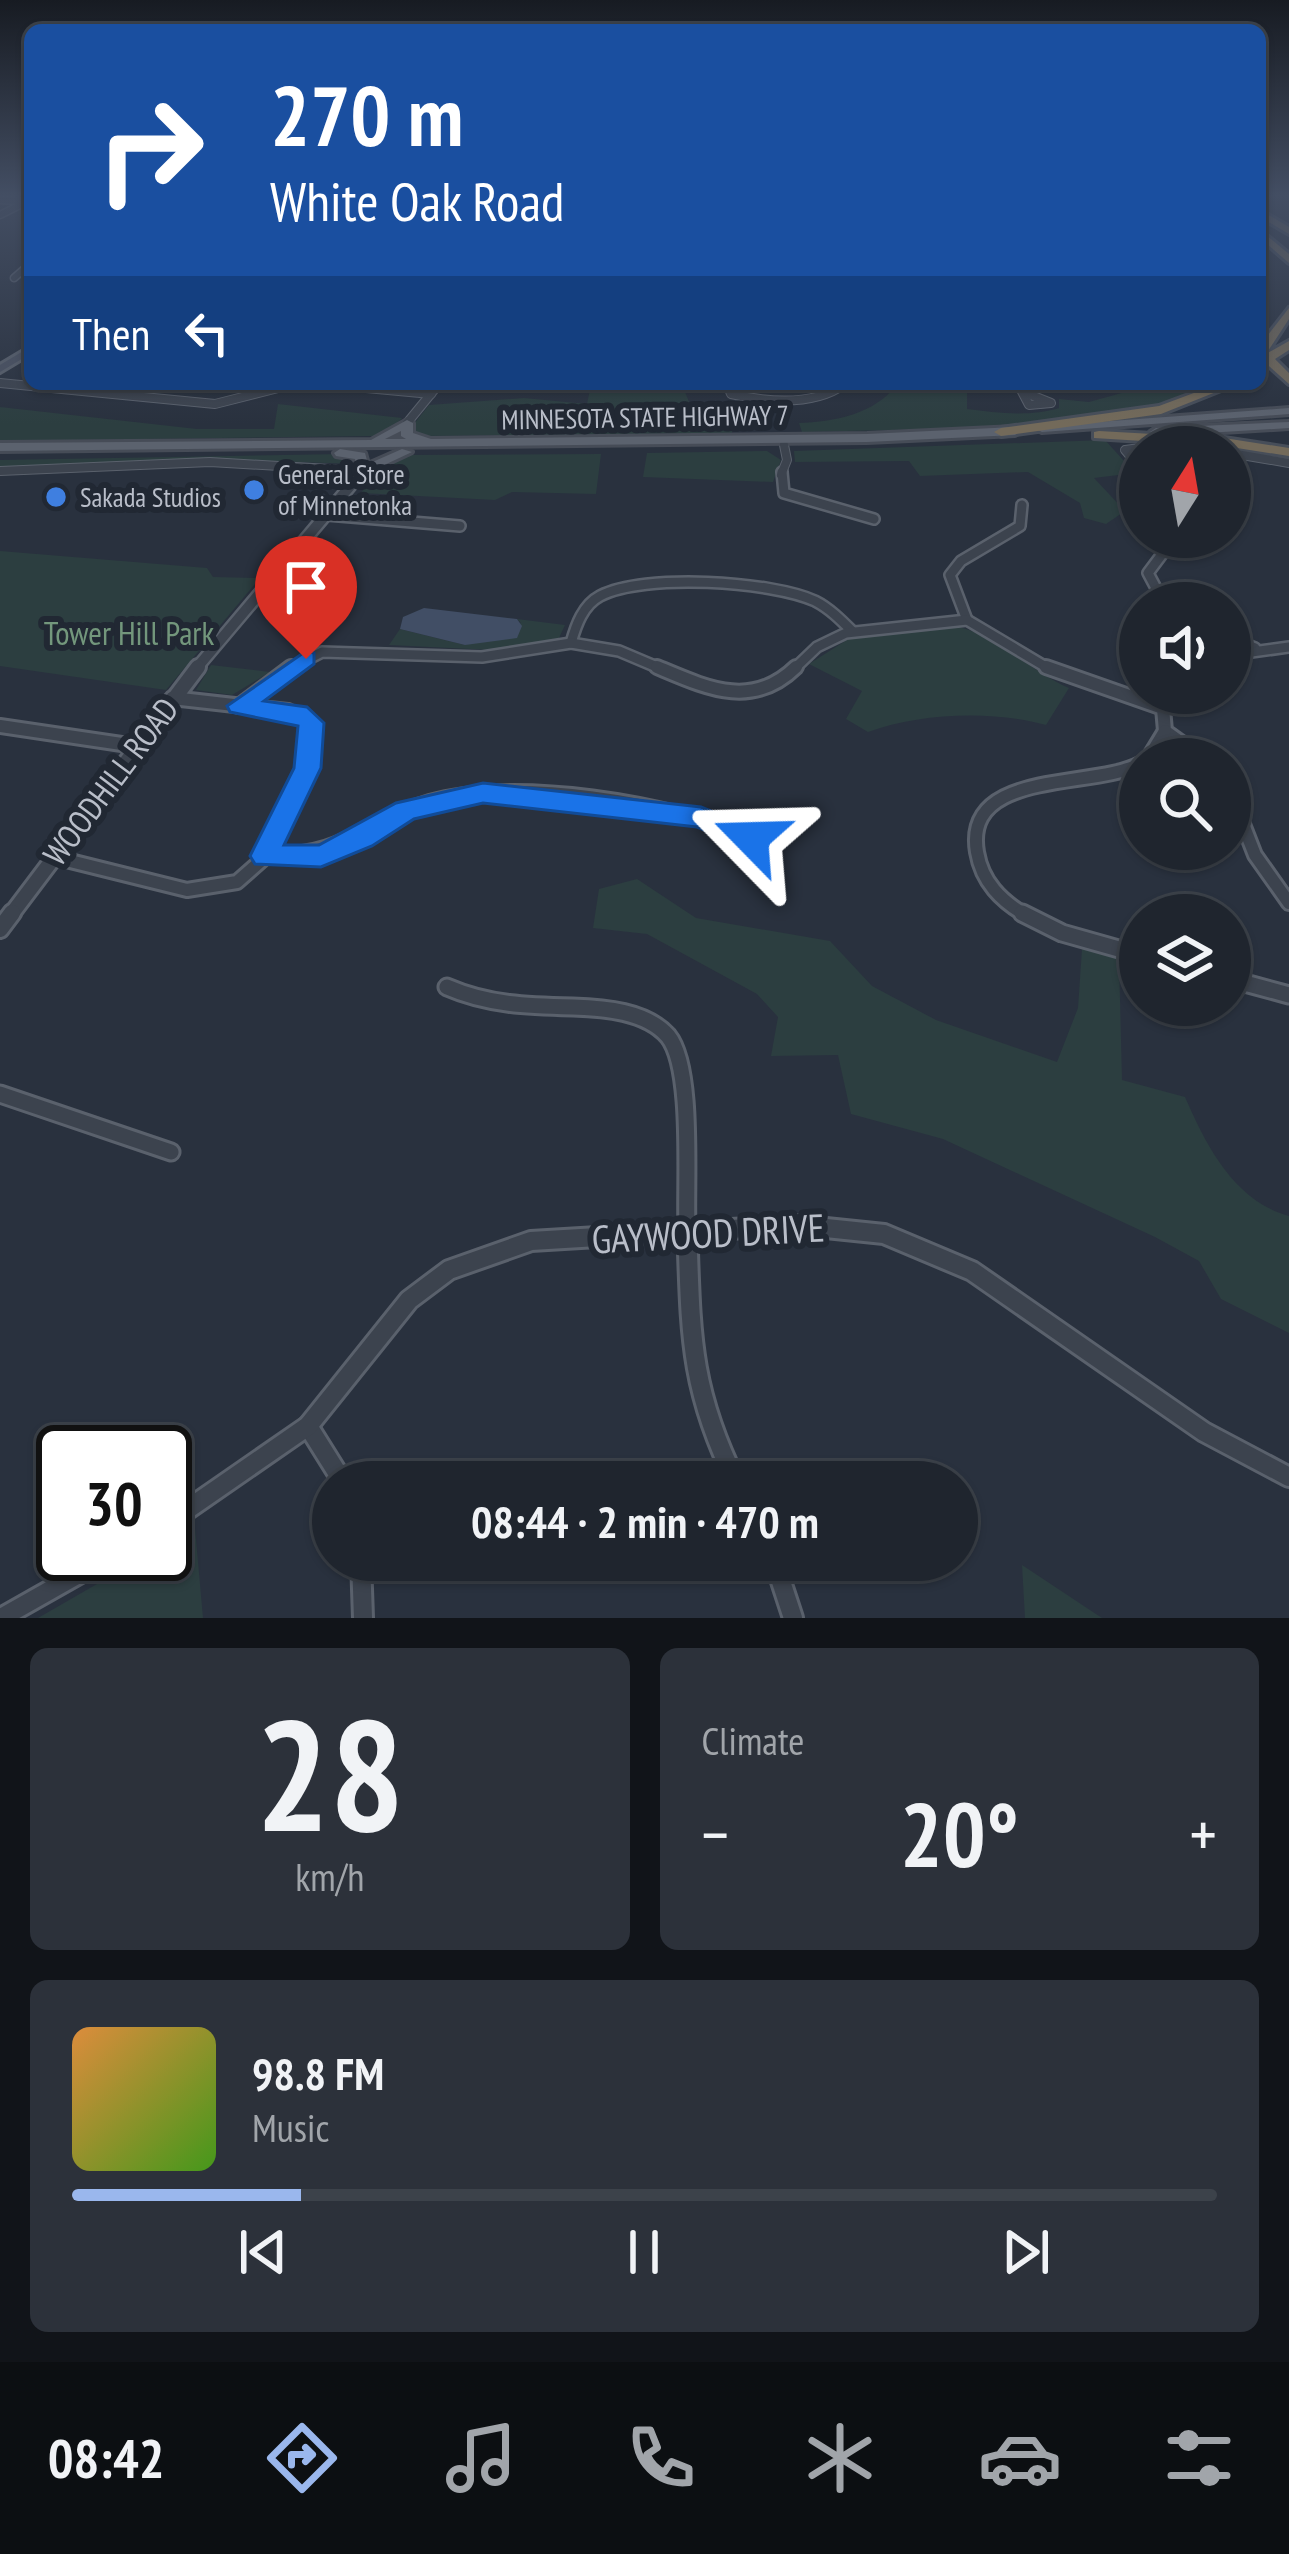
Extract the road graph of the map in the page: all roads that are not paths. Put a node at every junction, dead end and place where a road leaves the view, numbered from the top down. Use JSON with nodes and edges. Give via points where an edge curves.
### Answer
{"nodes":[{"id":1,"x":20,"y":273,"type":"edge"},
{"id":2,"x":14,"y":278,"type":"dead end"},
{"id":3,"x":1289,"y":311,"type":"edge"},
{"id":4,"x":1266,"y":345,"type":"edge"},
{"id":5,"x":1289,"y":345,"type":"edge"},
{"id":6,"x":1289,"y":380,"type":"edge"},
{"id":7,"x":78,"y":390,"type":"edge"},
{"id":8,"x":270,"y":390,"type":"edge"},
{"id":9,"x":387,"y":390,"type":"edge"},
{"id":10,"x":434,"y":390,"type":"edge"},
{"id":11,"x":731,"y":390,"type":"edge"},
{"id":12,"x":835,"y":390,"type":"edge"},
{"id":13,"x":1024,"y":390,"type":"edge"},
{"id":14,"x":1214,"y":390,"type":"edge"},
{"id":15,"x":1027,"y":393,"type":"dead end"},
{"id":16,"x":430,"y":394,"type":"junction"},
{"id":17,"x":1289,"y":411,"type":"edge"},
{"id":18,"x":407,"y":423,"type":"junction"},
{"id":19,"x":1289,"y":424,"type":"edge"},
{"id":20,"x":1001,"y":432,"type":"junction"},
{"id":21,"x":1099,"y":435,"type":"junction"},
{"id":22,"x":355,"y":443,"type":"junction"},
{"id":23,"x":784,"y":445,"type":"junction"},
{"id":24,"x":438,"y":446,"type":"junction"},
{"id":25,"x":0,"y":451,"type":"edge"},
{"id":26,"x":311,"y":451,"type":"junction"},
{"id":27,"x":1289,"y":452,"type":"edge"},
{"id":28,"x":1251,"y":457,"type":"edge"},
{"id":29,"x":1289,"y":463,"type":"edge"},
{"id":30,"x":0,"y":471,"type":"edge"},
{"id":31,"x":363,"y":471,"type":"junction"},
{"id":32,"x":1022,"y":505,"type":"dead end"},
{"id":33,"x":328,"y":515,"type":"junction"},
{"id":34,"x":874,"y":519,"type":"dead end"},
{"id":35,"x":460,"y":526,"type":"dead end"},
{"id":36,"x":968,"y":620,"type":"junction"},
{"id":37,"x":852,"y":631,"type":"junction"},
{"id":38,"x":571,"y":643,"type":"junction"},
{"id":39,"x":1251,"y":646,"type":"edge"},
{"id":40,"x":1289,"y":647,"type":"edge"},
{"id":41,"x":1257,"y":648,"type":"junction"},
{"id":42,"x":1251,"y":650,"type":"edge"},
{"id":43,"x":1119,"y":694,"type":"edge"},
{"id":44,"x":172,"y":698,"type":"junction"},
{"id":45,"x":239,"y":706,"type":"junction"},
{"id":46,"x":1164,"y":714,"type":"edge"},
{"id":47,"x":0,"y":726,"type":"edge"},
{"id":48,"x":1165,"y":731,"type":"junction"},
{"id":49,"x":1161,"y":738,"type":"edge"},
{"id":50,"x":1175,"y":738,"type":"edge"},
{"id":51,"x":135,"y":746,"type":"junction"},
{"id":52,"x":1119,"y":774,"type":"edge"},
{"id":53,"x":751,"y":838,"type":"dead end"},
{"id":54,"x":1251,"y":844,"type":"edge"},
{"id":55,"x":265,"y":856,"type":"junction"},
{"id":56,"x":54,"y":857,"type":"junction"},
{"id":57,"x":1289,"y":903,"type":"edge"},
{"id":58,"x":0,"y":928,"type":"edge"},
{"id":59,"x":1119,"y":949,"type":"edge"},
{"id":60,"x":1251,"y":985,"type":"edge"},
{"id":61,"x":448,"y":987,"type":"dead end"},
{"id":62,"x":1289,"y":995,"type":"edge"},
{"id":63,"x":0,"y":1094,"type":"edge"},
{"id":64,"x":171,"y":1152,"type":"dead end"},
{"id":65,"x":686,"y":1232,"type":"junction"},
{"id":66,"x":308,"y":1426,"type":"junction"},
{"id":67,"x":330,"y":1461,"type":"edge"},
{"id":68,"x":726,"y":1461,"type":"edge"},
{"id":69,"x":1289,"y":1478,"type":"edge"},
{"id":70,"x":192,"y":1506,"type":"edge"},
{"id":71,"x":66,"y":1581,"type":"edge"},
{"id":72,"x":362,"y":1581,"type":"edge"},
{"id":73,"x":781,"y":1581,"type":"edge"},
{"id":74,"x":1,"y":1618,"type":"edge"},
{"id":75,"x":363,"y":1618,"type":"edge"},
{"id":76,"x":793,"y":1618,"type":"edge"}],
"edges":[{"from":1,"to":2,"type":"street"},
{"from":3,"to":4,"type":"highway"},
{"from":5,"to":6,"type":"highway","via":[[1268,358]]},
{"from":7,"to":8,"type":"street","via":[[215,404]]},
{"from":9,"to":16,"type":"street"},
{"from":10,"to":16,"type":"street"},
{"from":11,"to":12,"type":"street"},
{"from":13,"to":15,"type":"street"},
{"from":14,"to":20,"type":"highway","via":[[1161,410]]},
{"from":16,"to":18,"type":"street"},
{"from":17,"to":20,"type":"main road","name":"MINNESOTA STATE HIGHWAY 7"},
{"from":18,"to":22,"type":"main road"},
{"from":18,"to":24,"type":"main road","via":[[407,436]]},
{"from":19,"to":21,"type":"main road","name":"MINNESOTA STATE HIGHWAY 7"},
{"from":20,"to":24,"type":"main road","name":"MINNESOTA STATE HIGHWAY 7"},
{"from":21,"to":23,"type":"main road","name":"MINNESOTA STATE HIGHWAY 7"},
{"from":21,"to":27,"type":"highway"},
{"from":22,"to":24,"type":"main road","name":"MINNESOTA STATE HIGHWAY 7"},
{"from":22,"to":25,"type":"main road","name":"MINNESOTA STATE HIGHWAY 7"},
{"from":23,"to":24,"type":"main road","name":"MINNESOTA STATE HIGHWAY 7"},
{"from":23,"to":34,"type":"street","via":[[784,493]]},
{"from":24,"to":26,"type":"main road","name":"MINNESOTA STATE HIGHWAY 7"},
{"from":24,"to":31,"type":"main road","via":[[388,456]]},
{"from":25,"to":26,"type":"main road","name":"MINNESOTA STATE HIGHWAY 7"},
{"from":26,"to":31,"type":"main road","via":[[356,454],[366,461]]},
{"from":28,"to":29,"type":"street"},
{"from":30,"to":31,"type":"street","via":[[234,462]]},
{"from":31,"to":33,"type":"street","name":"WOODHILL ROAD"},
{"from":32,"to":36,"type":"street","via":[[1020,526],[950,574]]},
{"from":33,"to":35,"type":"street"},
{"from":33,"to":44,"type":"street","name":"WOODHILL ROAD"},
{"from":36,"to":37,"type":"street"},
{"from":36,"to":43,"type":"street","via":[[1064,677]]},
{"from":37,"to":38,"type":"street","via":[[817,646],[779,684],[750,694],[715,692],[619,651]]},
{"from":37,"to":38,"type":"street","via":[[795,595],[649,582],[598,597],[581,613]]},
{"from":38,"to":45,"type":"street","via":[[482,657],[322,652]]},
{"from":39,"to":41,"type":"street"},
{"from":40,"to":41,"type":"street"},
{"from":41,"to":42,"type":"street"},
{"from":44,"to":45,"type":"street"},
{"from":44,"to":51,"type":"street","name":"WOODHILL ROAD"},
{"from":45,"to":55,"type":"street","via":[[298,713],[311,723],[308,768]]},
{"from":46,"to":48,"type":"street"},
{"from":47,"to":51,"type":"street"},
{"from":48,"to":49,"type":"street"},
{"from":48,"to":50,"type":"street"},
{"from":51,"to":56,"type":"street","name":"WOODHILL ROAD"},
{"from":52,"to":59,"type":"street","via":[[1017,790],[986,809],[975,840],[987,877],[1020,912]]},
{"from":53,"to":55,"type":"street","via":[[701,817],[483,793],[406,810],[321,856]]},
{"from":54,"to":57,"type":"street"},
{"from":55,"to":56,"type":"street","via":[[237,882],[202,891]]},
{"from":56,"to":58,"type":"street","name":"WOODHILL ROAD"},
{"from":60,"to":62,"type":"street"},
{"from":61,"to":65,"type":"street","via":[[476,1002],[628,1013],[660,1024],[681,1066]]},
{"from":63,"to":64,"type":"street"},
{"from":65,"to":66,"type":"street","name":"GAYWOOD DRIVE","via":[[532,1241],[449,1270],[409,1300]]},
{"from":65,"to":68,"type":"street","via":[[692,1366]]},
{"from":65,"to":69,"type":"street","name":"GAYWOOD DRIVE","via":[[842,1226],[929,1250],[1204,1432]]},
{"from":66,"to":67,"type":"street"},
{"from":66,"to":70,"type":"street","name":"GAYWOOD DRIVE"},
{"from":71,"to":74,"type":"street"},
{"from":72,"to":75,"type":"street"},
{"from":73,"to":76,"type":"street"}]}
